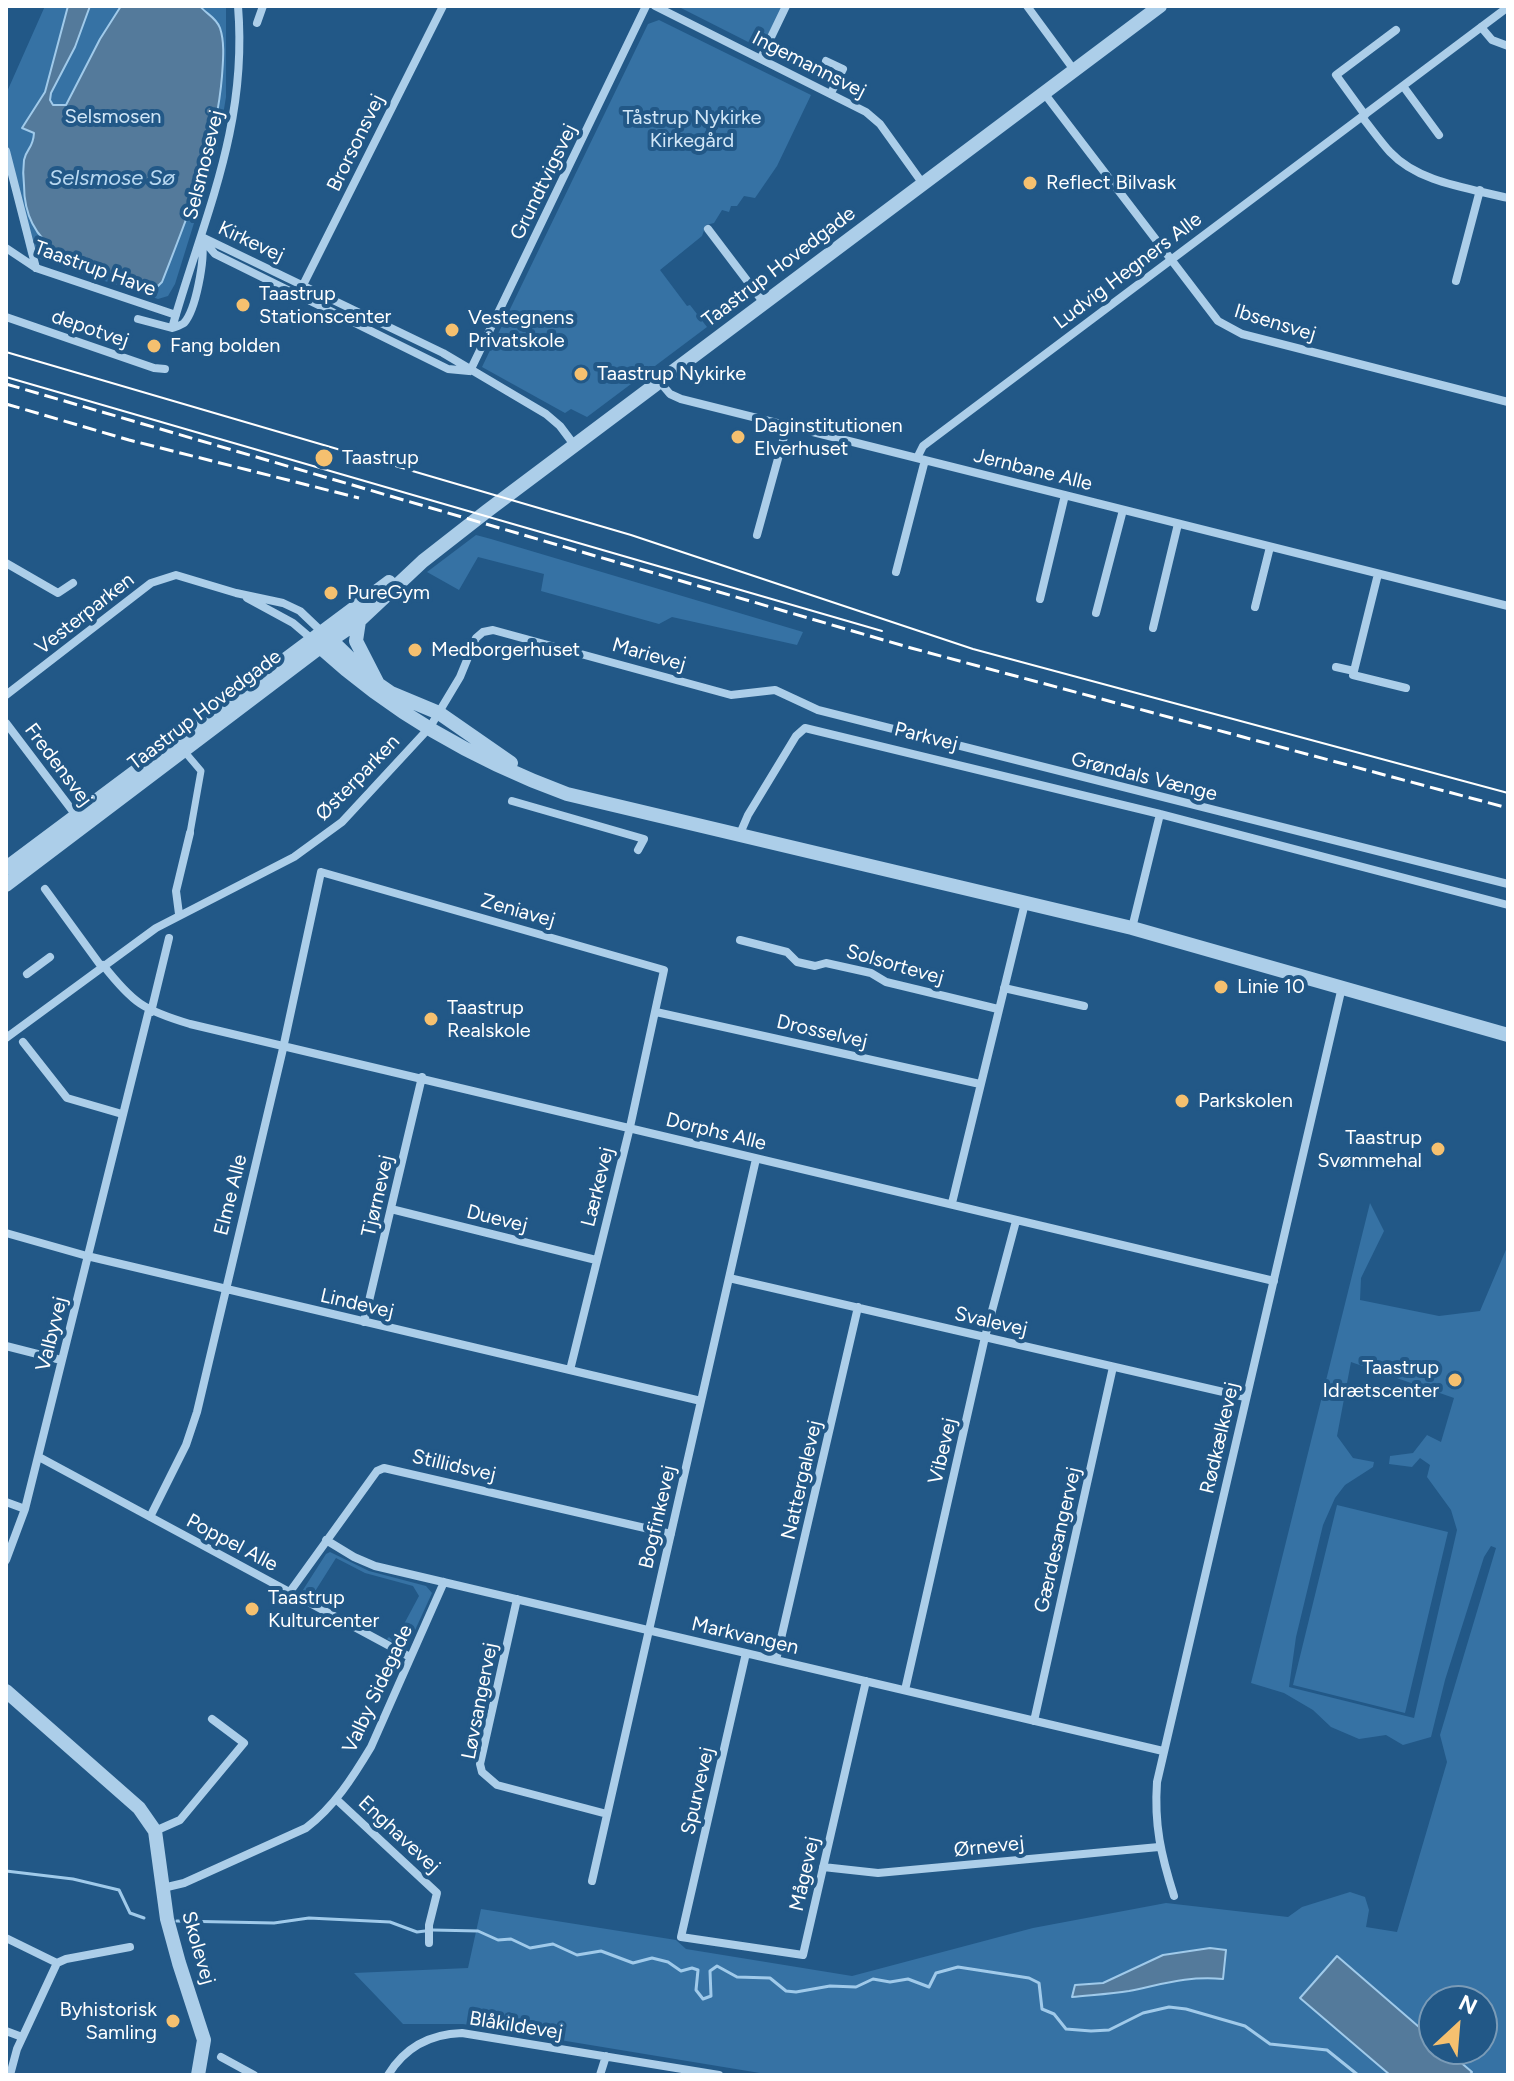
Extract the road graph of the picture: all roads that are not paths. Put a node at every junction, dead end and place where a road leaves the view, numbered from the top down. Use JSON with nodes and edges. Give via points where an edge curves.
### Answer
{"nodes":[{"id":1,"x":238,"y":6,"type":"edge"},
{"id":2,"x":263,"y":6,"type":"edge"},
{"id":3,"x":443,"y":6,"type":"edge"},
{"id":4,"x":646,"y":6,"type":"edge"},
{"id":5,"x":655,"y":6,"type":"edge"},
{"id":6,"x":786,"y":6,"type":"edge"},
{"id":7,"x":1027,"y":6,"type":"edge"},
{"id":8,"x":1160,"y":6,"type":"edge"},
{"id":9,"x":1508,"y":7,"type":"edge"},
{"id":10,"x":671,"y":9,"type":"edge"},
{"id":11,"x":257,"y":23,"type":"dead end"},
{"id":12,"x":1481,"y":27,"type":"junction"},
{"id":13,"x":1396,"y":30,"type":"dead end"},
{"id":14,"x":1508,"y":46,"type":"edge"},
{"id":15,"x":761,"y":58,"type":"junction"},
{"id":16,"x":826,"y":61,"type":"dead end"},
{"id":17,"x":1074,"y":70,"type":"junction"},
{"id":18,"x":1403,"y":86,"type":"junction"},
{"id":19,"x":831,"y":93,"type":"junction"},
{"id":20,"x":1044,"y":93,"type":"junction"},
{"id":21,"x":1364,"y":116,"type":"junction"},
{"id":22,"x":1439,"y":135,"type":"dead end"},
{"id":23,"x":6,"y":151,"type":"edge"},
{"id":24,"x":923,"y":184,"type":"junction"},
{"id":25,"x":1480,"y":190,"type":"junction"},
{"id":26,"x":1508,"y":198,"type":"edge"},
{"id":27,"x":708,"y":229,"type":"dead end"},
{"id":28,"x":202,"y":237,"type":"junction"},
{"id":29,"x":6,"y":248,"type":"edge"},
{"id":30,"x":1170,"y":259,"type":"junction"},
{"id":31,"x":36,"y":268,"type":"junction"},
{"id":32,"x":1456,"y":281,"type":"dead end"},
{"id":33,"x":304,"y":284,"type":"junction"},
{"id":34,"x":298,"y":295,"type":"junction"},
{"id":35,"x":764,"y":303,"type":"junction"},
{"id":36,"x":176,"y":315,"type":"junction"},
{"id":37,"x":6,"y":317,"type":"edge"},
{"id":38,"x":138,"y":319,"type":"dead end"},
{"id":39,"x":172,"y":328,"type":"junction"},
{"id":40,"x":165,"y":369,"type":"dead end"},
{"id":41,"x":470,"y":371,"type":"junction"},
{"id":42,"x":659,"y":381,"type":"junction"},
{"id":43,"x":1508,"y":402,"type":"edge"},
{"id":44,"x":787,"y":426,"type":"junction"},
{"id":45,"x":575,"y":446,"type":"junction"},
{"id":46,"x":921,"y":459,"type":"junction"},
{"id":47,"x":1065,"y":495,"type":"junction"},
{"id":48,"x":1123,"y":510,"type":"junction"},
{"id":49,"x":1178,"y":524,"type":"junction"},
{"id":50,"x":757,"y":535,"type":"dead end"},
{"id":51,"x":1270,"y":547,"type":"junction"},
{"id":52,"x":423,"y":561,"type":"junction"},
{"id":53,"x":6,"y":563,"type":"edge"},
{"id":54,"x":896,"y":572,"type":"dead end"},
{"id":55,"x":1378,"y":574,"type":"junction"},
{"id":56,"x":73,"y":583,"type":"dead end"},
{"id":57,"x":236,"y":593,"type":"junction"},
{"id":58,"x":1040,"y":599,"type":"dead end"},
{"id":59,"x":1508,"y":606,"type":"edge"},
{"id":60,"x":1255,"y":607,"type":"dead end"},
{"id":61,"x":1096,"y":613,"type":"dead end"},
{"id":62,"x":359,"y":621,"type":"junction"},
{"id":63,"x":1153,"y":628,"type":"dead end"},
{"id":64,"x":322,"y":640,"type":"junction"},
{"id":65,"x":1336,"y":667,"type":"dead end"},
{"id":66,"x":1354,"y":671,"type":"junction"},
{"id":67,"x":378,"y":684,"type":"junction"},
{"id":68,"x":1406,"y":688,"type":"dead end"},
{"id":69,"x":775,"y":690,"type":"joint"},
{"id":70,"x":6,"y":695,"type":"edge"},
{"id":71,"x":439,"y":713,"type":"junction"},
{"id":72,"x":6,"y":723,"type":"edge"},
{"id":73,"x":430,"y":727,"type":"junction"},
{"id":74,"x":184,"y":751,"type":"junction"},
{"id":75,"x":573,"y":794,"type":"junction"},
{"id":76,"x":512,"y":801,"type":"dead end"},
{"id":77,"x":1160,"y":814,"type":"junction"},
{"id":78,"x":568,"y":817,"type":"junction"},
{"id":79,"x":81,"y":821,"type":"junction"},
{"id":80,"x":190,"y":833,"type":"joint"},
{"id":81,"x":739,"y":836,"type":"junction"},
{"id":82,"x":638,"y":850,"type":"dead end"},
{"id":83,"x":6,"y":868,"type":"edge"},
{"id":84,"x":321,"y":872,"type":"joint"},
{"id":85,"x":1508,"y":884,"type":"edge"},
{"id":86,"x":6,"y":885,"type":"edge"},
{"id":87,"x":45,"y":889,"type":"dead end"},
{"id":88,"x":1025,"y":903,"type":"junction"},
{"id":89,"x":1508,"y":905,"type":"edge"},
{"id":90,"x":179,"y":914,"type":"junction"},
{"id":91,"x":1132,"y":928,"type":"junction"},
{"id":92,"x":169,"y":938,"type":"dead end"},
{"id":93,"x":740,"y":940,"type":"dead end"},
{"id":94,"x":50,"y":957,"type":"dead end"},
{"id":95,"x":102,"y":966,"type":"junction"},
{"id":96,"x":27,"y":974,"type":"dead end"},
{"id":97,"x":1342,"y":987,"type":"junction"},
{"id":98,"x":1004,"y":988,"type":"junction"},
{"id":99,"x":1084,"y":1006,"type":"dead end"},
{"id":100,"x":998,"y":1009,"type":"junction"},
{"id":101,"x":150,"y":1011,"type":"junction"},
{"id":102,"x":656,"y":1012,"type":"junction"},
{"id":103,"x":1508,"y":1035,"type":"edge"},
{"id":104,"x":6,"y":1038,"type":"edge"},
{"id":105,"x":23,"y":1042,"type":"dead end"},
{"id":106,"x":283,"y":1046,"type":"junction"},
{"id":107,"x":422,"y":1077,"type":"junction"},
{"id":108,"x":980,"y":1084,"type":"junction"},
{"id":109,"x":122,"y":1114,"type":"junction"},
{"id":110,"x":630,"y":1127,"type":"junction"},
{"id":111,"x":756,"y":1159,"type":"junction"},
{"id":112,"x":952,"y":1203,"type":"junction"},
{"id":113,"x":391,"y":1209,"type":"junction"},
{"id":114,"x":1016,"y":1221,"type":"junction"},
{"id":115,"x":6,"y":1233,"type":"edge"},
{"id":116,"x":87,"y":1256,"type":"junction"},
{"id":117,"x":596,"y":1260,"type":"junction"},
{"id":118,"x":729,"y":1278,"type":"junction"},
{"id":119,"x":1274,"y":1281,"type":"junction"},
{"id":120,"x":225,"y":1289,"type":"junction"},
{"id":121,"x":858,"y":1307,"type":"junction"},
{"id":122,"x":364,"y":1322,"type":"junction"},
{"id":123,"x":985,"y":1337,"type":"junction"},
{"id":124,"x":6,"y":1346,"type":"edge"},
{"id":125,"x":61,"y":1360,"type":"junction"},
{"id":126,"x":1113,"y":1367,"type":"junction"},
{"id":127,"x":570,"y":1370,"type":"junction"},
{"id":128,"x":1245,"y":1397,"type":"junction"},
{"id":129,"x":701,"y":1401,"type":"junction"},
{"id":130,"x":39,"y":1457,"type":"junction"},
{"id":131,"x":6,"y":1502,"type":"edge"},
{"id":132,"x":25,"y":1509,"type":"junction"},
{"id":133,"x":150,"y":1517,"type":"junction"},
{"id":134,"x":671,"y":1534,"type":"junction"},
{"id":135,"x":326,"y":1540,"type":"junction"},
{"id":136,"x":6,"y":1560,"type":"edge"},
{"id":137,"x":444,"y":1582,"type":"junction"},
{"id":138,"x":289,"y":1593,"type":"junction"},
{"id":139,"x":517,"y":1599,"type":"junction"},
{"id":140,"x":649,"y":1630,"type":"junction"},
{"id":141,"x":746,"y":1653,"type":"junction"},
{"id":142,"x":410,"y":1657,"type":"junction"},
{"id":143,"x":776,"y":1660,"type":"junction"},
{"id":144,"x":866,"y":1681,"type":"junction"},
{"id":145,"x":905,"y":1690,"type":"junction"},
{"id":146,"x":6,"y":1691,"type":"edge"},
{"id":147,"x":212,"y":1719,"type":"dead end"},
{"id":148,"x":1034,"y":1721,"type":"junction"},
{"id":149,"x":1163,"y":1751,"type":"junction"},
{"id":150,"x":336,"y":1799,"type":"junction"},
{"id":151,"x":607,"y":1814,"type":"junction"},
{"id":152,"x":155,"y":1831,"type":"junction"},
{"id":153,"x":1159,"y":1847,"type":"junction"},
{"id":154,"x":823,"y":1867,"type":"junction"},
{"id":155,"x":592,"y":1881,"type":"dead end"},
{"id":156,"x":163,"y":1888,"type":"junction"},
{"id":157,"x":1174,"y":1896,"type":"dead end"},
{"id":158,"x":429,"y":1936,"type":"dead end"},
{"id":159,"x":681,"y":1937,"type":"joint"},
{"id":160,"x":6,"y":1938,"type":"edge"},
{"id":161,"x":130,"y":1947,"type":"dead end"},
{"id":162,"x":57,"y":1963,"type":"junction"},
{"id":163,"x":6,"y":2031,"type":"edge"},
{"id":164,"x":22,"y":2037,"type":"junction"},
{"id":165,"x":606,"y":2056,"type":"junction"},
{"id":166,"x":221,"y":2057,"type":"dead end"},
{"id":167,"x":10,"y":2075,"type":"edge"},
{"id":168,"x":198,"y":2075,"type":"edge"},
{"id":169,"x":254,"y":2075,"type":"edge"},
{"id":170,"x":388,"y":2075,"type":"edge"},
{"id":171,"x":600,"y":2075,"type":"edge"},
{"id":172,"x":719,"y":2075,"type":"edge"}],
"edges":[{"from":1,"to":28,"type":"street","name":"Selsmosevej","via":[[238,94]]},
{"from":2,"to":11,"type":"street"},
{"from":3,"to":33,"type":"street","name":"Brorsonsvej"},
{"from":4,"to":41,"type":"street","name":"Grundtvigsvej"},
{"from":5,"to":10,"type":"street","name":"Ingemannsvej"},
{"from":6,"to":15,"type":"street"},
{"from":7,"to":17,"type":"street"},
{"from":8,"to":17,"type":"street","name":"Taastrup Hovedgade"},
{"from":9,"to":12,"type":"street","name":"Ludvig Hegners Alle"},
{"from":10,"to":15,"type":"street","name":"Ingemannsvej"},
{"from":12,"to":14,"type":"street","via":[[1492,40]]},
{"from":12,"to":18,"type":"street","name":"Ludvig Hegners Alle"},
{"from":13,"to":21,"type":"street","via":[[1336,75]]},
{"from":15,"to":19,"type":"street","name":"Ingemannsvej"},
{"from":16,"to":19,"type":"street","via":[[843,69]]},
{"from":17,"to":20,"type":"street","name":"Taastrup Hovedgade"},
{"from":18,"to":21,"type":"street","name":"Ludvig Hegners Alle"},
{"from":18,"to":22,"type":"street"},
{"from":19,"to":24,"type":"street","name":"Ingemannsvej","via":[[873,116]]},
{"from":20,"to":24,"type":"street","name":"Taastrup Hovedgade"},
{"from":20,"to":30,"type":"street","name":"Ibsensvej"},
{"from":21,"to":25,"type":"street","via":[[1391,153],[1417,172]]},
{"from":21,"to":30,"type":"street","name":"Ludvig Hegners Alle"},
{"from":23,"to":31,"type":"street"},
{"from":24,"to":35,"type":"street","name":"Taastrup Hovedgade"},
{"from":25,"to":26,"type":"street"},
{"from":25,"to":32,"type":"street"},
{"from":27,"to":35,"type":"street"},
{"from":28,"to":33,"type":"street","name":"Kirkevej"},
{"from":28,"to":34,"type":"street","name":"Kirkevej","via":[[215,254]]},
{"from":28,"to":36,"type":"street","name":"Selsmosevej"},
{"from":28,"to":39,"type":"street","via":[[204,256],[189,312]]},
{"from":29,"to":31,"type":"street","name":"Taastrup Have"},
{"from":30,"to":43,"type":"street","name":"Ibsensvej","via":[[1208,311],[1238,332]]},
{"from":30,"to":46,"type":"street","name":"Ludvig Hegners Alle","via":[[923,446]]},
{"from":31,"to":36,"type":"street","name":"Taastrup Have"},
{"from":33,"to":34,"type":"street","name":"Brorsonsvej"},
{"from":33,"to":41,"type":"street","name":"Kirkevej"},
{"from":34,"to":41,"type":"street","name":"Kirkevej","via":[[448,369]]},
{"from":35,"to":42,"type":"street","name":"Taastrup Hovedgade"},
{"from":36,"to":39,"type":"street","name":"Selsmosevej"},
{"from":37,"to":40,"type":"street","name":"depotvej"},
{"from":38,"to":39,"type":"street"},
{"from":41,"to":45,"type":"street","name":"Kirkevej","via":[[546,414]]},
{"from":42,"to":44,"type":"street","name":"Jernbane Alle","via":[[677,398]]},
{"from":42,"to":45,"type":"street","name":"Taastrup Hovedgade"},
{"from":44,"to":46,"type":"street","name":"Jernbane Alle"},
{"from":44,"to":50,"type":"street"},
{"from":45,"to":52,"type":"street","name":"Taastrup Hovedgade"},
{"from":46,"to":47,"type":"street","name":"Jernbane Alle"},
{"from":46,"to":54,"type":"street"},
{"from":47,"to":48,"type":"street","name":"Jernbane Alle"},
{"from":47,"to":58,"type":"street"},
{"from":48,"to":49,"type":"street","name":"Jernbane Alle"},
{"from":48,"to":61,"type":"street"},
{"from":49,"to":51,"type":"street","name":"Jernbane Alle"},
{"from":49,"to":63,"type":"street"},
{"from":51,"to":55,"type":"street","name":"Jernbane Alle"},
{"from":51,"to":60,"type":"street"},
{"from":52,"to":62,"type":"street","name":"Taastrup Hovedgade"},
{"from":52,"to":64,"type":"street","name":"Taastrup Hovedgade"},
{"from":53,"to":56,"type":"street","via":[[58,593]]},
{"from":55,"to":59,"type":"street","name":"Jernbane Alle"},
{"from":55,"to":66,"type":"street"},
{"from":57,"to":64,"type":"street","name":"Vesterparken"},
{"from":57,"to":64,"type":"street","name":"Vesterparken","via":[[294,607]]},
{"from":57,"to":70,"type":"street","name":"Vesterparken","via":[[176,575],[151,583]]},
{"from":62,"to":64,"type":"street","name":"Taastrup Hovedgade"},
{"from":62,"to":67,"type":"street","via":[[356,641]]},
{"from":64,"to":67,"type":"street"},
{"from":64,"to":73,"type":"street","via":[[394,707]]},
{"from":64,"to":74,"type":"street","name":"Taastrup Hovedgade"},
{"from":64,"to":79,"type":"street","name":"Taastrup Hovedgade"},
{"from":65,"to":66,"type":"street"},
{"from":66,"to":68,"type":"street","via":[[1353,675]]},
{"from":67,"to":71,"type":"street"},
{"from":69,"to":71,"type":"street","name":"Marievej","via":[[731,695],[493,630],[476,638]]},
{"from":69,"to":85,"type":"street","name":"Grøndals Vænge","via":[[818,710]]},
{"from":71,"to":73,"type":"street","name":"Marievej"},
{"from":71,"to":75,"type":"street","via":[[518,767]]},
{"from":72,"to":79,"type":"street","name":"Fredensvej"},
{"from":73,"to":75,"type":"street","via":[[520,775]]},
{"from":73,"to":90,"type":"street","name":"Østerparken","via":[[322,837],[235,889]]},
{"from":74,"to":79,"type":"street","name":"Taastrup Hovedgade"},
{"from":74,"to":80,"type":"street","via":[[201,771],[202,781]]},
{"from":75,"to":78,"type":"street"},
{"from":75,"to":81,"type":"street"},
{"from":76,"to":78,"type":"street"},
{"from":77,"to":81,"type":"street","name":"Parkvej","via":[[805,728]]},
{"from":77,"to":89,"type":"street","name":"Parkvej"},
{"from":77,"to":91,"type":"street"},
{"from":78,"to":82,"type":"street","via":[[644,839]]},
{"from":79,"to":83,"type":"street","name":"Taastrup Hovedgade"},
{"from":79,"to":86,"type":"street","name":"Taastrup Hovedgade"},
{"from":80,"to":90,"type":"street","via":[[176,891]]},
{"from":81,"to":88,"type":"street"},
{"from":84,"to":102,"type":"street","name":"Zeniavej","via":[[663,968]]},
{"from":84,"to":106,"type":"street","name":"Elme Alle"},
{"from":87,"to":95,"type":"street","name":"Dorphs Alle"},
{"from":88,"to":91,"type":"street"},
{"from":88,"to":98,"type":"street"},
{"from":90,"to":95,"type":"street","name":"Østerparken"},
{"from":91,"to":97,"type":"street"},
{"from":92,"to":101,"type":"street"},
{"from":93,"to":100,"type":"street","name":"Solsortevej","via":[[787,952],[797,962],[871,973],[886,982]]},
{"from":94,"to":96,"type":"street"},
{"from":95,"to":101,"type":"street","name":"Dorphs Alle","via":[[126,994]]},
{"from":95,"to":104,"type":"street","name":"Østerparken"},
{"from":97,"to":103,"type":"street"},
{"from":97,"to":119,"type":"street","name":"Rødkælkevej"},
{"from":98,"to":99,"type":"street"},
{"from":98,"to":100,"type":"street"},
{"from":100,"to":108,"type":"street"},
{"from":101,"to":106,"type":"street","name":"Dorphs Alle"},
{"from":101,"to":109,"type":"street","name":"Valbyvej"},
{"from":102,"to":108,"type":"street","name":"Drosselvej"},
{"from":102,"to":110,"type":"street","name":"Lærkevej"},
{"from":105,"to":109,"type":"street","via":[[67,1098]]},
{"from":106,"to":107,"type":"street","name":"Dorphs Alle"},
{"from":106,"to":120,"type":"street","name":"Elme Alle"},
{"from":107,"to":110,"type":"street","name":"Dorphs Alle"},
{"from":107,"to":113,"type":"street","name":"Tjørnevej"},
{"from":108,"to":112,"type":"street"},
{"from":109,"to":116,"type":"street","name":"Valbyvej"},
{"from":110,"to":111,"type":"street","name":"Dorphs Alle"},
{"from":110,"to":117,"type":"street","name":"Lærkevej"},
{"from":111,"to":112,"type":"street","name":"Dorphs Alle"},
{"from":111,"to":118,"type":"street","name":"Bogfinkevej"},
{"from":112,"to":114,"type":"street","name":"Dorphs Alle"},
{"from":113,"to":117,"type":"street","name":"Duevej"},
{"from":113,"to":122,"type":"street","name":"Tjørnevej"},
{"from":114,"to":119,"type":"street","name":"Dorphs Alle"},
{"from":114,"to":123,"type":"street","name":"Vibevej"},
{"from":115,"to":116,"type":"street","name":"Lindevej"},
{"from":116,"to":120,"type":"street","name":"Lindevej"},
{"from":116,"to":125,"type":"street","name":"Valbyvej"},
{"from":117,"to":127,"type":"street","name":"Lærkevej"},
{"from":118,"to":121,"type":"street","name":"Svalevej"},
{"from":118,"to":129,"type":"street","name":"Bogfinkevej"},
{"from":119,"to":128,"type":"street","name":"Rødkælkevej"},
{"from":120,"to":122,"type":"street","name":"Lindevej"},
{"from":120,"to":133,"type":"street","name":"Elme Alle","via":[[191,1432]]},
{"from":121,"to":123,"type":"street","name":"Svalevej"},
{"from":121,"to":143,"type":"street","name":"Nattergalevej"},
{"from":122,"to":127,"type":"street","name":"Lindevej"},
{"from":123,"to":126,"type":"street","name":"Svalevej"},
{"from":123,"to":145,"type":"street","name":"Vibevej"},
{"from":124,"to":125,"type":"street"},
{"from":125,"to":130,"type":"street","name":"Valbyvej"},
{"from":126,"to":128,"type":"street","name":"Svalevej"},
{"from":126,"to":148,"type":"street","name":"Gærdesangervej"},
{"from":127,"to":129,"type":"street","name":"Lindevej"},
{"from":128,"to":149,"type":"street","name":"Rødkælkevej"},
{"from":129,"to":134,"type":"street","name":"Bogfinkevej"},
{"from":130,"to":132,"type":"street","name":"Valbyvej"},
{"from":130,"to":133,"type":"street","name":"Poppel Alle"},
{"from":131,"to":132,"type":"street"},
{"from":132,"to":136,"type":"street","name":"Valbyvej"},
{"from":133,"to":138,"type":"street","name":"Poppel Alle"},
{"from":134,"to":135,"type":"street","name":"Stillidsvej","via":[[390,1467],[377,1471]]},
{"from":134,"to":140,"type":"street","name":"Bogfinkevej"},
{"from":135,"to":137,"type":"street","name":"Markvangen","via":[[375,1566]]},
{"from":135,"to":138,"type":"street","name":"Stillidsvej"},
{"from":137,"to":139,"type":"street","name":"Markvangen"},
{"from":137,"to":142,"type":"street","name":"Valby Sidegade"},
{"from":138,"to":142,"type":"street","name":"Poppel Alle"},
{"from":139,"to":140,"type":"street","name":"Markvangen"},
{"from":139,"to":151,"type":"street","name":"Løvsangervej","via":[[482,1772],[497,1785]]},
{"from":140,"to":141,"type":"street","name":"Markvangen"},
{"from":140,"to":151,"type":"street","name":"Bogfinkevej"},
{"from":141,"to":143,"type":"street","name":"Markvangen"},
{"from":141,"to":159,"type":"street","name":"Spurvevej"},
{"from":142,"to":150,"type":"street","name":"Valby Sidegade","via":[[371,1747]]},
{"from":143,"to":144,"type":"street","name":"Markvangen"},
{"from":144,"to":145,"type":"street","name":"Markvangen"},
{"from":144,"to":154,"type":"street","name":"Mågevej"},
{"from":145,"to":148,"type":"street","name":"Markvangen"},
{"from":146,"to":152,"type":"street","via":[[139,1808]]},
{"from":147,"to":152,"type":"street","via":[[244,1743],[180,1820]]},
{"from":148,"to":149,"type":"street","name":"Markvangen"},
{"from":149,"to":153,"type":"street","name":"Rødkælkevej","via":[[1155,1812]]},
{"from":150,"to":156,"type":"street","name":"Valby Sidegade","via":[[306,1828]]},
{"from":150,"to":158,"type":"street","name":"Enghavevej","via":[[437,1893]]},
{"from":151,"to":155,"type":"street","name":"Bogfinkevej"},
{"from":152,"to":156,"type":"street","name":"Skolevej"},
{"from":153,"to":154,"type":"street","name":"Ørnevej","via":[[878,1873]]},
{"from":153,"to":157,"type":"street","name":"Rødkælkevej"},
{"from":154,"to":159,"type":"street","name":"Mågevej","via":[[803,1955]]},
{"from":156,"to":168,"type":"street","name":"Skolevej","via":[[174,1948],[204,2040]]},
{"from":160,"to":162,"type":"street"},
{"from":161,"to":162,"type":"street"},
{"from":162,"to":164,"type":"street"},
{"from":163,"to":164,"type":"street"},
{"from":164,"to":167,"type":"street"},
{"from":165,"to":170,"type":"street","name":"Blåkildevej","via":[[442,2033],[407,2051]]},
{"from":165,"to":171,"type":"street"},
{"from":165,"to":172,"type":"street","name":"Blåkildevej"},
{"from":166,"to":169,"type":"street"}]}
